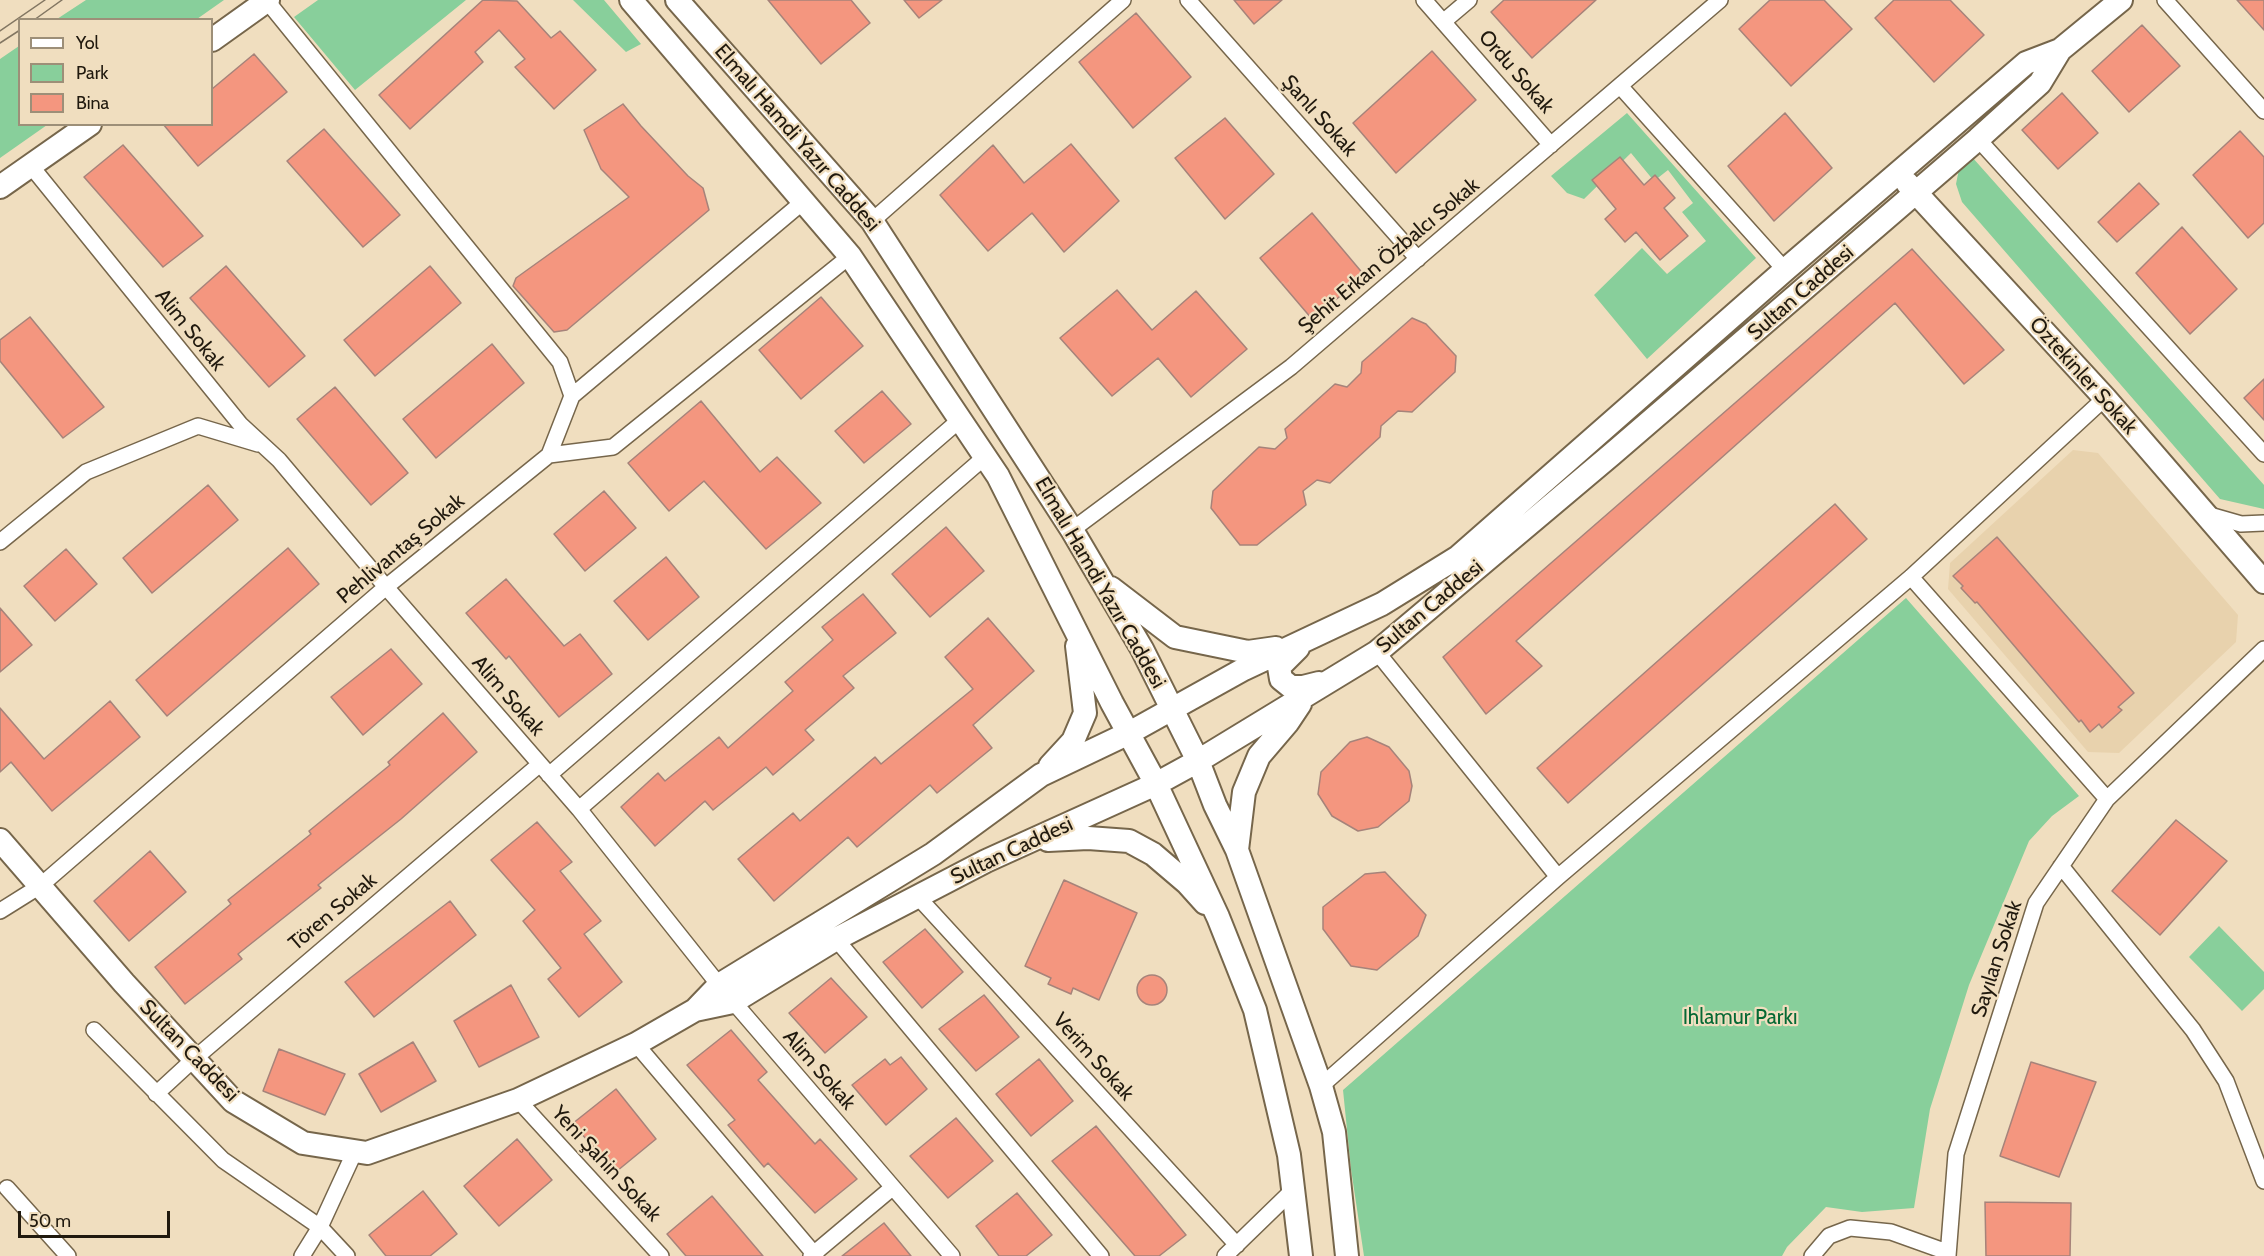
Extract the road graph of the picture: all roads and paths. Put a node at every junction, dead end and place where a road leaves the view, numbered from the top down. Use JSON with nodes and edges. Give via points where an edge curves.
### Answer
{"nodes":[{"id":1,"x":631,"y":0,"type":"edge"},
{"id":2,"x":676,"y":0,"type":"edge"},
{"id":3,"x":1123,"y":0,"type":"edge"},
{"id":4,"x":1188,"y":0,"type":"edge"},
{"id":5,"x":1424,"y":0,"type":"edge"},
{"id":6,"x":1469,"y":0,"type":"edge"},
{"id":7,"x":1720,"y":0,"type":"edge"},
{"id":8,"x":2121,"y":0,"type":"edge"},
{"id":9,"x":2165,"y":0,"type":"edge"},
{"id":10,"x":268,"y":1,"type":"edge"},
{"id":11,"x":1443,"y":22,"type":"junction"},
{"id":12,"x":213,"y":39,"type":"edge"},
{"id":13,"x":2060,"y":51,"type":"junction"},
{"id":14,"x":1620,"y":86,"type":"junction"},
{"id":15,"x":2264,"y":111,"type":"edge"},
{"id":16,"x":87,"y":126,"type":"edge"},
{"id":17,"x":1978,"y":139,"type":"junction"},
{"id":18,"x":1551,"y":145,"type":"junction"},
{"id":19,"x":31,"y":166,"type":"junction"},
{"id":20,"x":1898,"y":172,"type":"junction"},
{"id":21,"x":0,"y":187,"type":"edge"},
{"id":22,"x":1916,"y":193,"type":"junction"},
{"id":23,"x":804,"y":201,"type":"junction"},
{"id":24,"x":872,"y":221,"type":"junction"},
{"id":25,"x":850,"y":256,"type":"junction"},
{"id":26,"x":1418,"y":259,"type":"junction"},
{"id":27,"x":1785,"y":270,"type":"junction"},
{"id":28,"x":572,"y":396,"type":"junction"},
{"id":29,"x":2105,"y":398,"type":"junction"},
{"id":30,"x":962,"y":418,"type":"junction"},
{"id":31,"x":263,"y":446,"type":"junction"},
{"id":32,"x":2264,"y":454,"type":"edge"},
{"id":33,"x":549,"y":455,"type":"junction"},
{"id":34,"x":986,"y":456,"type":"junction"},
{"id":35,"x":2205,"y":513,"type":"junction"},
{"id":36,"x":2264,"y":523,"type":"edge"},
{"id":37,"x":1072,"y":530,"type":"junction"},
{"id":38,"x":0,"y":542,"type":"edge"},
{"id":39,"x":1911,"y":577,"type":"junction"},
{"id":40,"x":1102,"y":581,"type":"junction"},
{"id":41,"x":2264,"y":582,"type":"edge"},
{"id":42,"x":386,"y":587,"type":"junction"},
{"id":43,"x":1075,"y":626,"type":"junction"},
{"id":44,"x":1303,"y":641,"type":"junction"},
{"id":45,"x":2264,"y":650,"type":"edge"},
{"id":46,"x":1377,"y":652,"type":"junction"},
{"id":47,"x":1334,"y":679,"type":"junction"},
{"id":48,"x":1306,"y":696,"type":"junction"},
{"id":49,"x":1173,"y":710,"type":"junction"},
{"id":50,"x":1129,"y":733,"type":"junction"},
{"id":51,"x":1198,"y":761,"type":"junction"},
{"id":52,"x":545,"y":770,"type":"junction"},
{"id":53,"x":1041,"y":775,"type":"junction"},
{"id":54,"x":1156,"y":784,"type":"junction"},
{"id":55,"x":2107,"y":799,"type":"junction"},
{"id":56,"x":579,"y":809,"type":"junction"},
{"id":57,"x":0,"y":840,"type":"edge"},
{"id":58,"x":1031,"y":841,"type":"junction"},
{"id":59,"x":1237,"y":850,"type":"junction"},
{"id":60,"x":2061,"y":866,"type":"junction"},
{"id":61,"x":1558,"y":878,"type":"junction"},
{"id":62,"x":40,"y":886,"type":"junction"},
{"id":63,"x":918,"y":897,"type":"junction"},
{"id":64,"x":0,"y":911,"type":"edge"},
{"id":65,"x":1218,"y":917,"type":"junction"},
{"id":66,"x":836,"y":939,"type":"junction"},
{"id":67,"x":726,"y":993,"type":"junction"},
{"id":68,"x":94,"y":1030,"type":"dead end"},
{"id":69,"x":636,"y":1044,"type":"junction"},
{"id":70,"x":194,"y":1059,"type":"junction"},
{"id":71,"x":1321,"y":1086,"type":"junction"},
{"id":72,"x":156,"y":1094,"type":"junction"},
{"id":73,"x":519,"y":1100,"type":"junction"},
{"id":74,"x":355,"y":1151,"type":"junction"},
{"id":75,"x":2264,"y":1181,"type":"edge"},
{"id":76,"x":7,"y":1188,"type":"dead end"},
{"id":77,"x":892,"y":1188,"type":"junction"},
{"id":78,"x":1293,"y":1190,"type":"junction"},
{"id":79,"x":320,"y":1227,"type":"junction"},
{"id":80,"x":1231,"y":1250,"type":"edge"},
{"id":81,"x":1948,"y":1254,"type":"edge"},
{"id":82,"x":814,"y":1255,"type":"edge"},
{"id":83,"x":68,"y":1256,"type":"edge"},
{"id":84,"x":302,"y":1256,"type":"edge"},
{"id":85,"x":347,"y":1256,"type":"edge"},
{"id":86,"x":662,"y":1256,"type":"edge"},
{"id":87,"x":952,"y":1256,"type":"edge"},
{"id":88,"x":1101,"y":1256,"type":"edge"},
{"id":89,"x":1301,"y":1256,"type":"edge"},
{"id":90,"x":1347,"y":1256,"type":"edge"},
{"id":91,"x":1812,"y":1256,"type":"edge"}],
"edges":[{"from":1,"to":23,"type":"street","name":"Elmalı Hamdi Yazır Caddesi"},
{"from":2,"to":24,"type":"street","name":"Elmalı Hamdi Yazır Caddesi"},
{"from":3,"to":24,"type":"street"},
{"from":4,"to":26,"type":"street","name":"Şanlı Sokak"},
{"from":5,"to":11,"type":"street","name":"Ordu Sokak"},
{"from":6,"to":11,"type":"street"},
{"from":7,"to":14,"type":"street","name":"Şehit Erkan Özbalcı Sokak"},
{"from":8,"to":13,"type":"street","name":"Sultan Caddesi"},
{"from":9,"to":15,"type":"street"},
{"from":10,"to":12,"type":"street"},
{"from":10,"to":28,"type":"street","via":[[560,362]]},
{"from":11,"to":18,"type":"street","name":"Ordu Sokak"},
{"from":13,"to":17,"type":"street","name":"Sultan Caddesi","via":[[2040,83]]},
{"from":13,"to":20,"type":"street","name":"Sultan Caddesi","via":[[2026,63]]},
{"from":14,"to":18,"type":"street","name":"Şehit Erkan Özbalcı Sokak"},
{"from":14,"to":27,"type":"street"},
{"from":16,"to":19,"type":"street"},
{"from":17,"to":22,"type":"street","name":"Sultan Caddesi"},
{"from":17,"to":32,"type":"street"},
{"from":18,"to":26,"type":"street","name":"Şehit Erkan Özbalcı Sokak"},
{"from":19,"to":21,"type":"street"},
{"from":19,"to":31,"type":"street","name":"Alim Sokak","via":[[240,424]]},
{"from":20,"to":22,"type":"street","name":"Öztekinler Sokak"},
{"from":20,"to":27,"type":"street","name":"Sultan Caddesi"},
{"from":22,"to":29,"type":"street","name":"Öztekinler Sokak"},
{"from":22,"to":46,"type":"street","name":"Sultan Caddesi"},
{"from":23,"to":25,"type":"street","name":"Elmalı Hamdi Yazır Caddesi"},
{"from":23,"to":28,"type":"street","name":"Pehlivantaş Sokak"},
{"from":24,"to":37,"type":"street","name":"Elmalı Hamdi Yazır Caddesi"},
{"from":25,"to":30,"type":"street","name":"Elmalı Hamdi Yazır Caddesi"},
{"from":25,"to":33,"type":"street","via":[[613,447]]},
{"from":26,"to":37,"type":"street","name":"Şehit Erkan Özbalcı Sokak","via":[[1291,367]]},
{"from":27,"to":44,"type":"street","name":"Sultan Caddesi","via":[[1458,557],[1382,604]]},
{"from":28,"to":33,"type":"street","name":"Pehlivantaş Sokak"},
{"from":29,"to":35,"type":"street","name":"Öztekinler Sokak"},
{"from":29,"to":39,"type":"street"},
{"from":30,"to":34,"type":"street","name":"Elmalı Hamdi Yazır Caddesi"},
{"from":30,"to":52,"type":"street","name":"Tören Sokak"},
{"from":31,"to":38,"type":"street","via":[[198,426],[86,472]]},
{"from":31,"to":42,"type":"street","name":"Alim Sokak"},
{"from":33,"to":42,"type":"street","name":"Pehlivantaş Sokak"},
{"from":34,"to":43,"type":"street","name":"Elmalı Hamdi Yazır Caddesi"},
{"from":34,"to":56,"type":"street"},
{"from":35,"to":36,"type":"street","via":[[2241,524]]},
{"from":35,"to":41,"type":"street","name":"Öztekinler Sokak"},
{"from":37,"to":40,"type":"street","name":"Elmalı Hamdi Yazır Caddesi"},
{"from":39,"to":55,"type":"street"},
{"from":39,"to":61,"type":"street"},
{"from":40,"to":44,"type":"street","via":[[1175,637],[1248,652]]},
{"from":40,"to":49,"type":"street","name":"Elmalı Hamdi Yazır Caddesi"},
{"from":42,"to":52,"type":"street","name":"Alim Sokak"},
{"from":42,"to":62,"type":"street","name":"Pehlivantaş Sokak"},
{"from":43,"to":50,"type":"street","name":"Elmalı Hamdi Yazır Caddesi"},
{"from":43,"to":53,"type":"street","via":[[1085,712],[1073,741]]},
{"from":44,"to":47,"type":"street","via":[[1279,667],[1281,679],[1292,687]]},
{"from":44,"to":49,"type":"street","name":"Sultan Caddesi"},
{"from":45,"to":55,"type":"street","name":"Sayılan Sokak"},
{"from":46,"to":47,"type":"street","name":"Sultan Caddesi"},
{"from":46,"to":61,"type":"street"},
{"from":47,"to":48,"type":"street","name":"Sultan Caddesi"},
{"from":48,"to":51,"type":"street","name":"Sultan Caddesi"},
{"from":48,"to":59,"type":"street","via":[[1259,756],[1244,792]]},
{"from":49,"to":50,"type":"street","name":"Sultan Caddesi"},
{"from":49,"to":51,"type":"street","name":"Elmalı Hamdi Yazır Caddesi"},
{"from":50,"to":53,"type":"street","name":"Sultan Caddesi"},
{"from":50,"to":54,"type":"street","name":"Elmalı Hamdi Yazır Caddesi"},
{"from":51,"to":54,"type":"street","name":"Sultan Caddesi"},
{"from":51,"to":59,"type":"street","name":"Elmalı Hamdi Yazır Caddesi"},
{"from":52,"to":56,"type":"street","name":"Alim Sokak"},
{"from":52,"to":70,"type":"street","name":"Tören Sokak"},
{"from":53,"to":67,"type":"street","name":"Sultan Caddesi","via":[[933,854]]},
{"from":54,"to":58,"type":"street","name":"Sultan Caddesi"},
{"from":54,"to":65,"type":"street","name":"Elmalı Hamdi Yazır Caddesi"},
{"from":55,"to":60,"type":"street","name":"Sayılan Sokak"},
{"from":56,"to":67,"type":"street","name":"Alim Sokak"},
{"from":57,"to":62,"type":"street","name":"Sultan Caddesi"},
{"from":58,"to":63,"type":"street","name":"Sultan Caddesi"},
{"from":58,"to":65,"type":"street","via":[[1088,837],[1129,841],[1153,854]]},
{"from":59,"to":71,"type":"street","name":"Elmalı Hamdi Yazır Caddesi"},
{"from":60,"to":75,"type":"street","via":[[2193,1030],[2226,1081]]},
{"from":60,"to":81,"type":"street","name":"Sayılan Sokak","via":[[2036,903],[1956,1154]]},
{"from":61,"to":71,"type":"street"},
{"from":62,"to":64,"type":"street","name":"Pehlivantaş Sokak"},
{"from":62,"to":70,"type":"street","name":"Sultan Caddesi"},
{"from":63,"to":66,"type":"street","name":"Sultan Caddesi"},
{"from":63,"to":80,"type":"street","name":"Verim Sokak"},
{"from":65,"to":78,"type":"street","name":"Elmalı Hamdi Yazır Caddesi","via":[[1255,1010],[1289,1155]]},
{"from":66,"to":67,"type":"street","name":"Sultan Caddesi"},
{"from":66,"to":88,"type":"street"},
{"from":67,"to":69,"type":"street","name":"Sultan Caddesi"},
{"from":67,"to":77,"type":"street","name":"Alim Sokak"},
{"from":68,"to":72,"type":"street"},
{"from":69,"to":73,"type":"street","name":"Sultan Caddesi"},
{"from":69,"to":82,"type":"street"},
{"from":70,"to":72,"type":"street","name":"Tören Sokak"},
{"from":70,"to":74,"type":"street","name":"Sultan Caddesi","via":[[233,1101],[303,1143]]},
{"from":71,"to":90,"type":"street","name":"Elmalı Hamdi Yazır Caddesi","via":[[1334,1132]]},
{"from":72,"to":79,"type":"street","via":[[223,1160]]},
{"from":73,"to":74,"type":"street","name":"Sultan Caddesi","via":[[367,1153]]},
{"from":73,"to":86,"type":"street","name":"Yeni Şahin Sokak"},
{"from":74,"to":79,"type":"street"},
{"from":76,"to":83,"type":"street"},
{"from":77,"to":82,"type":"street"},
{"from":77,"to":87,"type":"street","name":"Alim Sokak"},
{"from":78,"to":80,"type":"street"},
{"from":78,"to":89,"type":"street","name":"Elmalı Hamdi Yazır Caddesi"},
{"from":79,"to":84,"type":"street"},
{"from":79,"to":85,"type":"street"},
{"from":81,"to":91,"type":"street","via":[[1891,1232],[1850,1228],[1829,1236]]}]}
